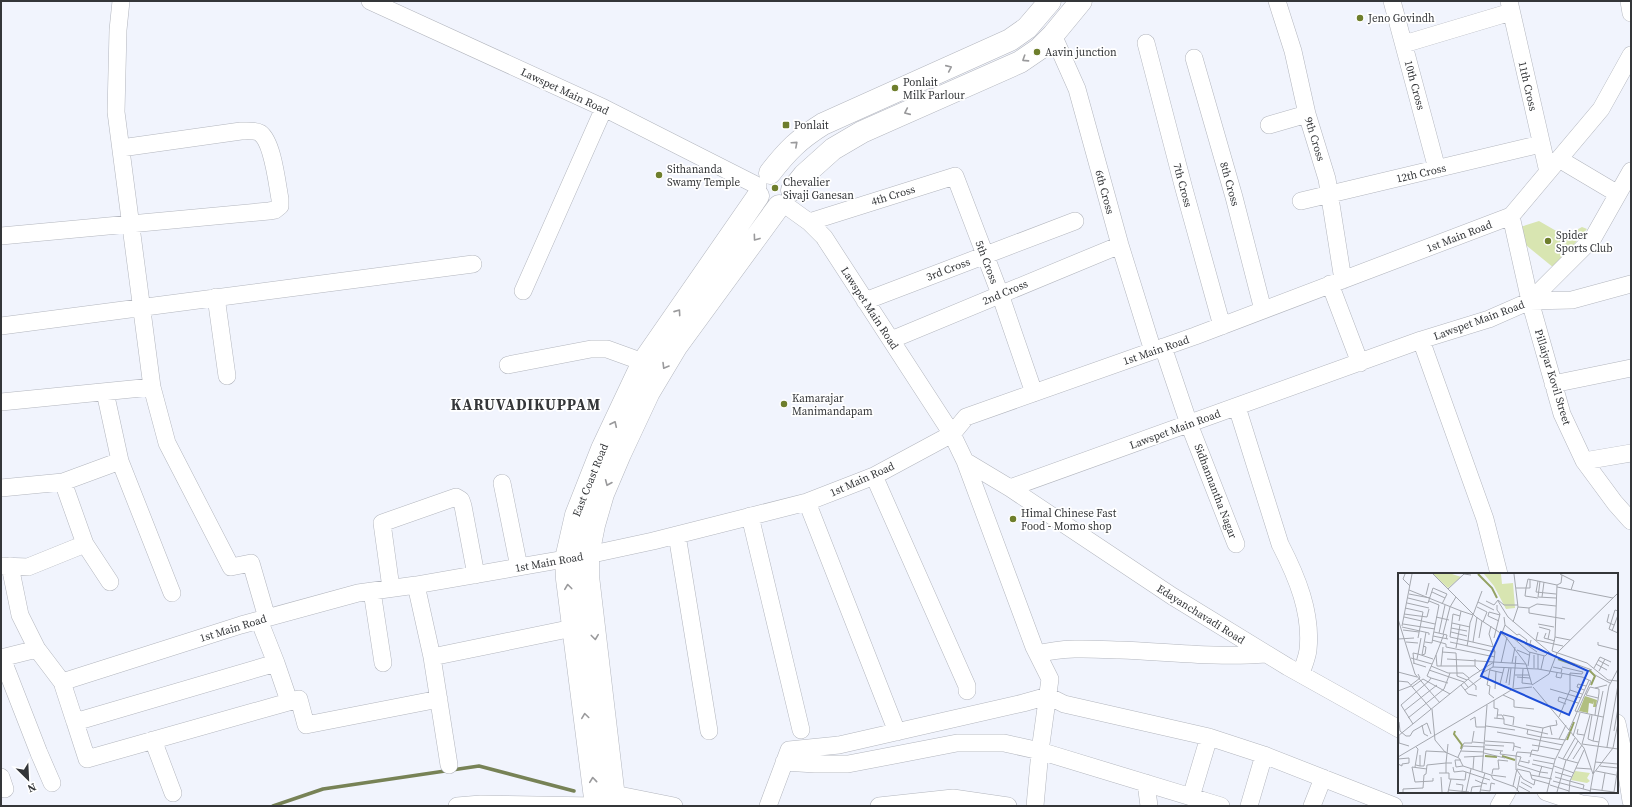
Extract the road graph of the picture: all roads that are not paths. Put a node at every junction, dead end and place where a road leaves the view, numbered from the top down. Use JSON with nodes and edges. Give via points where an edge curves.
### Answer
{"nodes":[{"id":1,"x":121,"y":1,"type":"edge"},
{"id":2,"x":370,"y":1,"type":"edge"},
{"id":3,"x":1050,"y":1,"type":"edge"},
{"id":4,"x":1081,"y":1,"type":"edge"},
{"id":5,"x":1277,"y":1,"type":"edge"},
{"id":6,"x":1392,"y":1,"type":"edge"},
{"id":7,"x":1629,"y":1,"type":"edge"},
{"id":8,"x":1510,"y":6,"type":"edge"},
{"id":9,"x":1631,"y":13,"type":"edge"},
{"id":10,"x":1053,"y":35,"type":"junction"},
{"id":11,"x":1146,"y":43,"type":"dead end"},
{"id":12,"x":1404,"y":44,"type":"junction"},
{"id":13,"x":1631,"y":55,"type":"edge"},
{"id":14,"x":1194,"y":58,"type":"dead end"},
{"id":15,"x":604,"y":108,"type":"junction"},
{"id":16,"x":1307,"y":114,"type":"junction"},
{"id":17,"x":1269,"y":125,"type":"dead end"},
{"id":18,"x":1541,"y":144,"type":"junction"},
{"id":19,"x":121,"y":148,"type":"junction"},
{"id":20,"x":1553,"y":166,"type":"junction"},
{"id":21,"x":1437,"y":169,"type":"junction"},
{"id":22,"x":1631,"y":171,"type":"edge"},
{"id":23,"x":954,"y":176,"type":"joint"},
{"id":24,"x":762,"y":185,"type":"junction"},
{"id":25,"x":1330,"y":194,"type":"junction"},
{"id":26,"x":1618,"y":194,"type":"junction"},
{"id":27,"x":785,"y":200,"type":"junction"},
{"id":28,"x":1301,"y":201,"type":"dead end"},
{"id":29,"x":1511,"y":216,"type":"junction"},
{"id":30,"x":1075,"y":221,"type":"dead end"},
{"id":31,"x":809,"y":222,"type":"junction"},
{"id":32,"x":131,"y":224,"type":"junction"},
{"id":33,"x":1,"y":236,"type":"edge"},
{"id":34,"x":1120,"y":245,"type":"junction"},
{"id":35,"x":985,"y":255,"type":"junction"},
{"id":36,"x":473,"y":264,"type":"dead end"},
{"id":37,"x":1337,"y":282,"type":"junction"},
{"id":38,"x":1631,"y":284,"type":"edge"},
{"id":39,"x":523,"y":291,"type":"dead end"},
{"id":40,"x":1000,"y":294,"type":"junction"},
{"id":41,"x":216,"y":297,"type":"junction"},
{"id":42,"x":866,"y":300,"type":"junction"},
{"id":43,"x":1530,"y":301,"type":"junction"},
{"id":44,"x":142,"y":307,"type":"junction"},
{"id":45,"x":1263,"y":310,"type":"junction"},
{"id":46,"x":1,"y":326,"type":"edge"},
{"id":47,"x":1222,"y":326,"type":"junction"},
{"id":48,"x":891,"y":340,"type":"junction"},
{"id":49,"x":1421,"y":340,"type":"junction"},
{"id":50,"x":1158,"y":349,"type":"junction"},
{"id":51,"x":643,"y":362,"type":"junction"},
{"id":52,"x":1360,"y":363,"type":"junction"},
{"id":53,"x":508,"y":365,"type":"dead end"},
{"id":54,"x":1631,"y":368,"type":"edge"},
{"id":55,"x":227,"y":376,"type":"dead end"},
{"id":56,"x":1553,"y":384,"type":"junction"},
{"id":57,"x":152,"y":387,"type":"junction"},
{"id":58,"x":106,"y":392,"type":"junction"},
{"id":59,"x":1034,"y":393,"type":"junction"},
{"id":60,"x":1,"y":402,"type":"edge"},
{"id":61,"x":1237,"y":407,"type":"junction"},
{"id":62,"x":1189,"y":424,"type":"junction"},
{"id":63,"x":952,"y":434,"type":"junction"},
{"id":64,"x":1631,"y":453,"type":"edge"},
{"id":65,"x":120,"y":461,"type":"junction"},
{"id":66,"x":965,"y":461,"type":"junction"},
{"id":67,"x":1584,"y":461,"type":"junction"},
{"id":68,"x":874,"y":476,"type":"junction"},
{"id":69,"x":63,"y":482,"type":"junction"},
{"id":70,"x":502,"y":484,"type":"dead end"},
{"id":71,"x":1,"y":488,"type":"edge"},
{"id":72,"x":1010,"y":488,"type":"junction"},
{"id":73,"x":807,"y":502,"type":"junction"},
{"id":74,"x":750,"y":516,"type":"junction"},
{"id":75,"x":1631,"y":521,"type":"edge"},
{"id":76,"x":677,"y":535,"type":"junction"},
{"id":77,"x":85,"y":544,"type":"junction"},
{"id":78,"x":1236,"y":544,"type":"dead end"},
{"id":79,"x":588,"y":555,"type":"junction"},
{"id":80,"x":566,"y":559,"type":"junction"},
{"id":81,"x":6,"y":566,"type":"edge"},
{"id":82,"x":518,"y":567,"type":"junction"},
{"id":83,"x":1499,"y":573,"type":"edge"},
{"id":84,"x":476,"y":574,"type":"junction"},
{"id":85,"x":110,"y":582,"type":"dead end"},
{"id":86,"x":416,"y":585,"type":"junction"},
{"id":87,"x":392,"y":588,"type":"junction"},
{"id":88,"x":372,"y":591,"type":"junction"},
{"id":89,"x":172,"y":593,"type":"dead end"},
{"id":90,"x":263,"y":619,"type":"junction"},
{"id":91,"x":573,"y":628,"type":"junction"},
{"id":92,"x":37,"y":649,"type":"junction"},
{"id":93,"x":1038,"y":654,"type":"junction"},
{"id":94,"x":1266,"y":654,"type":"junction"},
{"id":95,"x":432,"y":657,"type":"junction"},
{"id":96,"x":1,"y":658,"type":"edge"},
{"id":97,"x":276,"y":663,"type":"junction"},
{"id":98,"x":383,"y":663,"type":"dead end"},
{"id":99,"x":1301,"y":674,"type":"junction"},
{"id":100,"x":62,"y":682,"type":"junction"},
{"id":101,"x":967,"y":691,"type":"dead end"},
{"id":102,"x":1048,"y":696,"type":"junction"},
{"id":103,"x":439,"y":699,"type":"junction"},
{"id":104,"x":289,"y":701,"type":"junction"},
{"id":105,"x":75,"y":722,"type":"junction"},
{"id":106,"x":1398,"y":728,"type":"edge"},
{"id":107,"x":1618,"y":728,"type":"edge"},
{"id":108,"x":801,"y":730,"type":"dead end"},
{"id":109,"x":709,"y":731,"type":"dead end"},
{"id":110,"x":897,"y":732,"type":"junction"},
{"id":111,"x":1209,"y":737,"type":"junction"},
{"id":112,"x":153,"y":740,"type":"junction"},
{"id":113,"x":1040,"y":751,"type":"junction"},
{"id":114,"x":1264,"y":756,"type":"junction"},
{"id":115,"x":784,"y":762,"type":"junction"},
{"id":116,"x":449,"y":765,"type":"dead end"},
{"id":117,"x":1323,"y":778,"type":"junction"},
{"id":118,"x":52,"y":783,"type":"dead end"},
{"id":119,"x":1146,"y":783,"type":"junction"},
{"id":120,"x":173,"y":793,"type":"dead end"},
{"id":121,"x":1506,"y":793,"type":"edge"},
{"id":122,"x":1549,"y":793,"type":"edge"},
{"id":123,"x":1190,"y":797,"type":"junction"},
{"id":124,"x":614,"y":800,"type":"edge"},
{"id":125,"x":1631,"y":801,"type":"edge"},
{"id":126,"x":933,"y":803,"type":"edge"},
{"id":127,"x":999,"y":805,"type":"edge"},
{"id":128,"x":457,"y":806,"type":"edge"},
{"id":129,"x":596,"y":806,"type":"edge"},
{"id":130,"x":674,"y":806,"type":"edge"},
{"id":131,"x":768,"y":806,"type":"edge"},
{"id":132,"x":878,"y":806,"type":"edge"},
{"id":133,"x":1035,"y":806,"type":"edge"},
{"id":134,"x":1149,"y":806,"type":"edge"},
{"id":135,"x":1221,"y":806,"type":"edge"},
{"id":136,"x":1249,"y":806,"type":"edge"},
{"id":137,"x":1312,"y":806,"type":"edge"},
{"id":138,"x":1394,"y":806,"type":"edge"},
{"id":139,"x":1499,"y":806,"type":"edge"},
{"id":140,"x":1600,"y":806,"type":"edge"}],
"edges":[{"from":1,"to":19,"type":"street","via":[[116,112]]},
{"from":2,"to":15,"type":"street","name":"Lawspet Main Road"},
{"from":24,"to":3,"type":"highway","name":"East Coast Road","one_way":true,"via":[[803,136],[823,124],[1010,40],[1027,28]]},
{"from":4,"to":10,"type":"highway","name":"East Coast Road"},
{"from":5,"to":16,"type":"street","name":"9th Cross","via":[[1293,51]]},
{"from":6,"to":12,"type":"street","name":"10th Cross"},
{"from":7,"to":9,"type":"street"},
{"from":8,"to":12,"type":"street"},
{"from":8,"to":18,"type":"street","name":"11th Cross"},
{"from":10,"to":27,"type":"highway","name":"East Coast Road","one_way":true,"via":[[1020,62],[862,132],[833,149],[804,175]]},
{"from":10,"to":34,"type":"street","name":"6th Cross","via":[[1077,89]]},
{"from":11,"to":47,"type":"street","name":"7th Cross"},
{"from":12,"to":21,"type":"street","name":"10th Cross"},
{"from":13,"to":20,"type":"street","name":"1st Main Road","via":[[1601,109]]},
{"from":14,"to":45,"type":"street","name":"8th Cross"},
{"from":15,"to":24,"type":"street","name":"Lawspet Main Road"},
{"from":15,"to":39,"type":"street"},
{"from":16,"to":17,"type":"street"},
{"from":16,"to":25,"type":"street","name":"9th Cross"},
{"from":18,"to":20,"type":"street","name":"11th Cross"},
{"from":18,"to":21,"type":"street","name":"12th Cross"},
{"from":19,"to":32,"type":"street"},
{"from":19,"to":32,"type":"street","via":[[241,131],[260,133],[266,140],[270,152],[280,199],[280,206],[275,210]]},
{"from":20,"to":26,"type":"street"},
{"from":20,"to":29,"type":"street","name":"1st Main Road"},
{"from":21,"to":25,"type":"street","name":"12th Cross"},
{"from":22,"to":26,"type":"street","name":"Lawspet Main Road"},
{"from":23,"to":31,"type":"street","name":"4th Cross"},
{"from":23,"to":35,"type":"street","name":"5th Cross"},
{"from":24,"to":27,"type":"highway","via":[[767,205]]},
{"from":24,"to":27,"type":"highway","via":[[780,174],[785,176],[791,184]]},
{"from":51,"to":24,"type":"highway","name":"East Coast Road","one_way":true},
{"from":25,"to":28,"type":"street","name":"12th Cross"},
{"from":25,"to":37,"type":"street","name":"9th Cross"},
{"from":26,"to":43,"type":"street","name":"Lawspet Main Road","via":[[1593,238]]},
{"from":27,"to":31,"type":"street","name":"Lawspet Main Road"},
{"from":27,"to":79,"type":"highway","name":"East Coast Road","one_way":true,"via":[[676,347],[649,392],[603,494]]},
{"from":29,"to":37,"type":"street","name":"1st Main Road"},
{"from":29,"to":43,"type":"street","name":"Pillaiyar Kovil Street"},
{"from":30,"to":35,"type":"street","name":"3rd Cross"},
{"from":31,"to":42,"type":"street","name":"Lawspet Main Road","via":[[824,237]]},
{"from":32,"to":33,"type":"street"},
{"from":32,"to":44,"type":"street"},
{"from":34,"to":40,"type":"street","name":"2nd Cross"},
{"from":34,"to":50,"type":"street","name":"6th Cross"},
{"from":35,"to":40,"type":"street","name":"5th Cross"},
{"from":35,"to":42,"type":"street","name":"3rd Cross"},
{"from":36,"to":41,"type":"street"},
{"from":37,"to":45,"type":"street","name":"1st Main Road"},
{"from":37,"to":52,"type":"street","name":"9th Cross"},
{"from":38,"to":43,"type":"street","via":[[1572,300]]},
{"from":40,"to":48,"type":"street","name":"2nd Cross"},
{"from":40,"to":59,"type":"street","name":"5th Cross"},
{"from":41,"to":44,"type":"street"},
{"from":41,"to":55,"type":"street"},
{"from":42,"to":48,"type":"street","name":"Lawspet Main Road"},
{"from":43,"to":49,"type":"street","name":"Lawspet Main Road","via":[[1489,318]]},
{"from":43,"to":56,"type":"street","name":"Pillaiyar Kovil Street"},
{"from":44,"to":46,"type":"street"},
{"from":44,"to":57,"type":"street"},
{"from":45,"to":47,"type":"street","name":"1st Main Road"},
{"from":47,"to":50,"type":"street","name":"1st Main Road"},
{"from":48,"to":63,"type":"street","name":"Lawspet Main Road"},
{"from":49,"to":52,"type":"street","name":"Lawspet Main Road"},
{"from":49,"to":83,"type":"street","via":[[1485,519]]},
{"from":50,"to":59,"type":"street","name":"1st Main Road"},
{"from":50,"to":62,"type":"street","name":"Sidhannantha Nagar"},
{"from":51,"to":53,"type":"street","via":[[606,349],[591,349]]},
{"from":80,"to":51,"type":"highway","name":"East Coast Road","one_way":true,"via":[[576,515],[586,488]]},
{"from":52,"to":61,"type":"street","name":"Lawspet Main Road"},
{"from":54,"to":56,"type":"street"},
{"from":56,"to":67,"type":"street","name":"Pillaiyar Kovil Street","via":[[1562,414]]},
{"from":57,"to":58,"type":"street"},
{"from":57,"to":90,"type":"street","via":[[167,443],[231,567],[251,563]]},
{"from":58,"to":60,"type":"street"},
{"from":58,"to":65,"type":"street"},
{"from":59,"to":63,"type":"street","name":"1st Main Road","via":[[966,417]]},
{"from":61,"to":62,"type":"street","name":"Lawspet Main Road"},
{"from":61,"to":99,"type":"street","via":[[1280,544],[1307,612],[1308,652]]},
{"from":62,"to":72,"type":"street","name":"Lawspet Main Road"},
{"from":62,"to":78,"type":"street","name":"Sidhannantha Nagar"},
{"from":63,"to":66,"type":"street","name":"Lawspet Main Road"},
{"from":63,"to":68,"type":"street","name":"1st Main Road"},
{"from":64,"to":67,"type":"street"},
{"from":65,"to":69,"type":"street"},
{"from":65,"to":89,"type":"street"},
{"from":66,"to":72,"type":"street"},
{"from":66,"to":93,"type":"street","name":"Lawspet Main Road"},
{"from":67,"to":75,"type":"street","name":"Pillaiyar Kovil Street"},
{"from":68,"to":73,"type":"street","name":"1st Main Road"},
{"from":68,"to":101,"type":"street"},
{"from":69,"to":71,"type":"street"},
{"from":69,"to":77,"type":"street"},
{"from":70,"to":82,"type":"street"},
{"from":72,"to":94,"type":"street","name":"Edayanchavadi Road","via":[[1172,596]]},
{"from":73,"to":74,"type":"street","name":"1st Main Road"},
{"from":73,"to":110,"type":"street"},
{"from":74,"to":76,"type":"street","name":"1st Main Road"},
{"from":74,"to":108,"type":"street"},
{"from":76,"to":79,"type":"street","name":"1st Main Road"},
{"from":76,"to":109,"type":"street"},
{"from":77,"to":81,"type":"street","via":[[28,567]]},
{"from":77,"to":85,"type":"street"},
{"from":79,"to":80,"type":"street","name":"1st Main Road"},
{"from":79,"to":124,"type":"highway","name":"East Coast Road","one_way":true,"via":[[588,576]]},
{"from":80,"to":82,"type":"street","name":"1st Main Road"},
{"from":91,"to":80,"type":"highway","name":"East Coast Road","one_way":true},
{"from":81,"to":92,"type":"street","via":[[20,615]]},
{"from":82,"to":84,"type":"street","name":"1st Main Road"},
{"from":84,"to":86,"type":"street","name":"1st Main Road"},
{"from":84,"to":87,"type":"street","via":[[463,506],[461,500],[456,497],[382,523]]},
{"from":86,"to":87,"type":"street","name":"1st Main Road"},
{"from":86,"to":95,"type":"street"},
{"from":87,"to":88,"type":"street","name":"1st Main Road"},
{"from":88,"to":90,"type":"street","name":"1st Main Road"},
{"from":88,"to":98,"type":"street"},
{"from":90,"to":97,"type":"street"},
{"from":90,"to":100,"type":"street","name":"1st Main Road"},
{"from":91,"to":95,"type":"street"},
{"from":129,"to":91,"type":"highway","name":"East Coast Road","one_way":true},
{"from":92,"to":96,"type":"street"},
{"from":92,"to":100,"type":"street"},
{"from":93,"to":94,"type":"street","via":[[1086,648],[1229,656]]},
{"from":93,"to":102,"type":"street","name":"Lawspet Main Road","via":[[1050,679]]},
{"from":94,"to":99,"type":"street","name":"Edayanchavadi Road"},
{"from":95,"to":103,"type":"street"},
{"from":96,"to":118,"type":"street"},
{"from":97,"to":104,"type":"street"},
{"from":97,"to":105,"type":"street"},
{"from":99,"to":106,"type":"street","name":"Edayanchavadi Road"},
{"from":100,"to":105,"type":"street"},
{"from":102,"to":110,"type":"street"},
{"from":102,"to":111,"type":"street","via":[[1064,704]]},
{"from":102,"to":113,"type":"street","name":"Lawspet Main Road"},
{"from":103,"to":104,"type":"street","via":[[306,725],[299,699]]},
{"from":103,"to":116,"type":"street"},
{"from":104,"to":112,"type":"street"},
{"from":105,"to":112,"type":"street","via":[[87,759]]},
{"from":107,"to":125,"type":"street"},
{"from":110,"to":115,"type":"street","via":[[838,746],[789,750]]},
{"from":111,"to":114,"type":"street"},
{"from":111,"to":123,"type":"street"},
{"from":112,"to":120,"type":"street"},
{"from":113,"to":115,"type":"street","via":[[1004,744],[957,743],[848,764]]},
{"from":113,"to":119,"type":"street"},
{"from":113,"to":133,"type":"street","name":"Lawspet Main Road"},
{"from":114,"to":117,"type":"street"},
{"from":114,"to":136,"type":"street"},
{"from":115,"to":131,"type":"street"},
{"from":117,"to":137,"type":"street"},
{"from":117,"to":138,"type":"street"},
{"from":119,"to":123,"type":"street"},
{"from":119,"to":134,"type":"street"},
{"from":121,"to":139,"type":"street"},
{"from":122,"to":140,"type":"street","via":[[1582,804]]},
{"from":123,"to":135,"type":"street"},
{"from":124,"to":130,"type":"street"},
{"from":126,"to":127,"type":"street","via":[[952,798]]},
{"from":126,"to":132,"type":"street"},
{"from":128,"to":129,"type":"street"}]}
